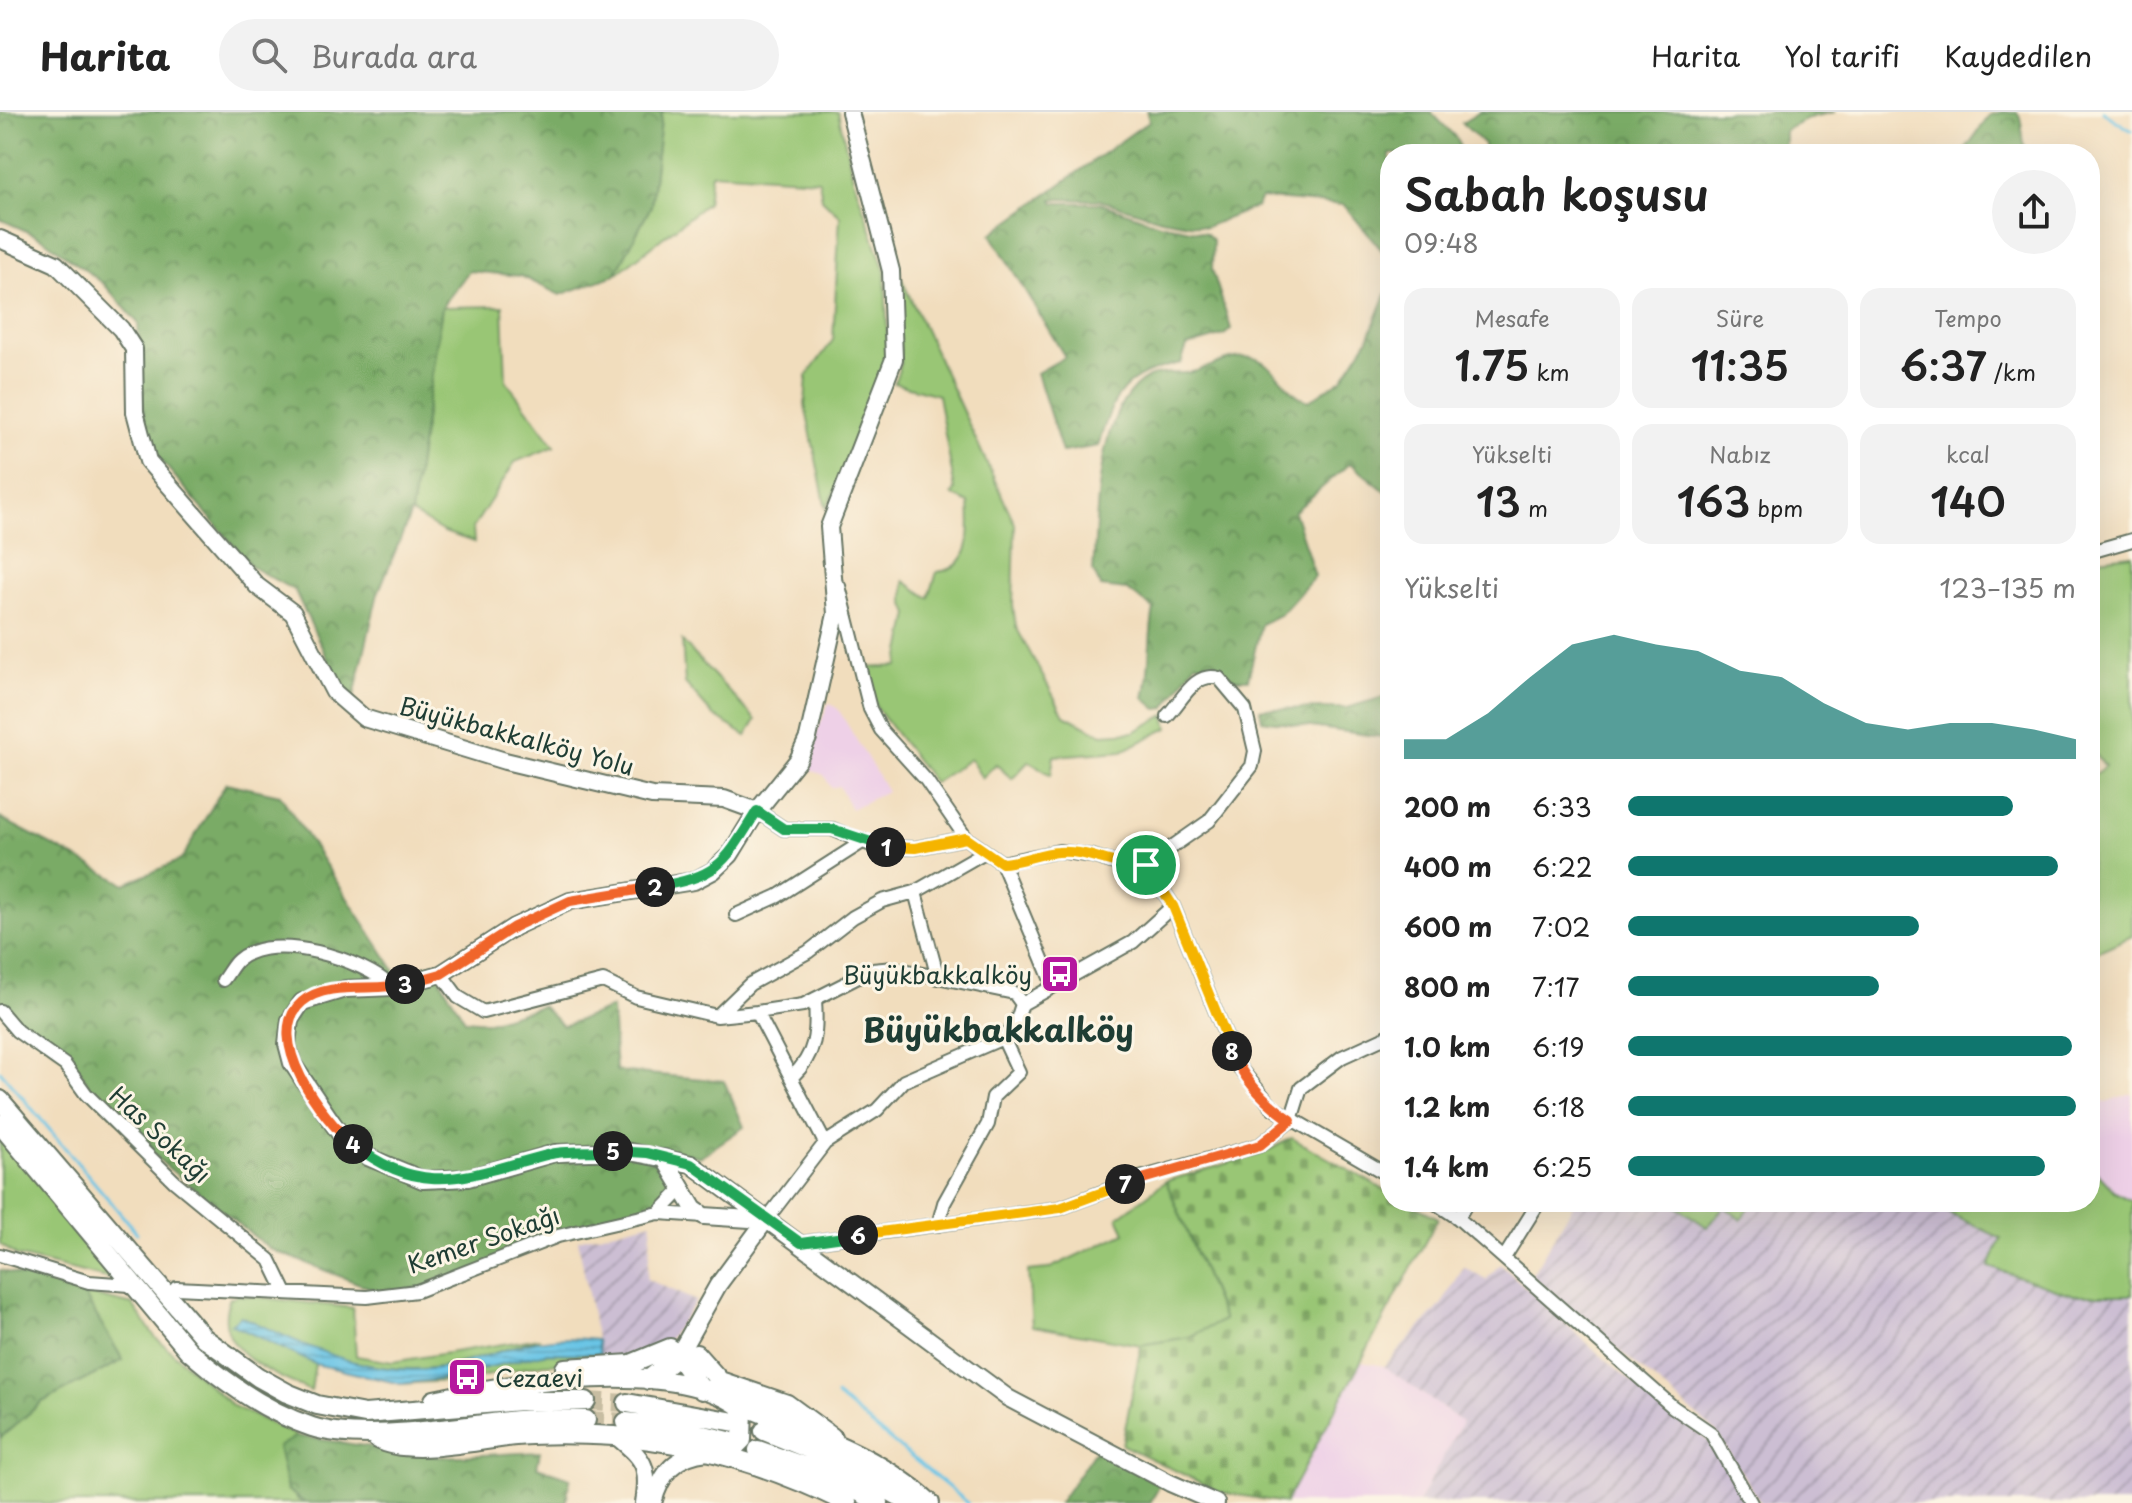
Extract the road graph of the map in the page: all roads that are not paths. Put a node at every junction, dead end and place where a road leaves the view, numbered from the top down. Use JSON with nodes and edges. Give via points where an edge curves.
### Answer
{"nodes":[{"id":1,"x":850,"y":112,"type":"edge"},
{"id":2,"x":0,"y":239,"type":"edge"},
{"id":3,"x":2132,"y":540,"type":"edge"},
{"id":4,"x":2100,"y":549,"type":"edge"},
{"id":5,"x":835,"y":571,"type":"junction"},
{"id":6,"x":1167,"y":716,"type":"dead end"},
{"id":7,"x":757,"y":811,"type":"junction"},
{"id":8,"x":966,"y":838,"type":"junction"},
{"id":9,"x":864,"y":841,"type":"junction"},
{"id":10,"x":983,"y":853,"type":"junction"},
{"id":11,"x":1002,"y":863,"type":"junction"},
{"id":12,"x":1146,"y":865,"type":"junction"},
{"id":13,"x":915,"y":892,"type":"junction"},
{"id":14,"x":1173,"y":906,"type":"junction"},
{"id":15,"x":736,"y":915,"type":"dead end"},
{"id":16,"x":441,"y":974,"type":"junction"},
{"id":17,"x":938,"y":978,"type":"junction"},
{"id":18,"x":223,"y":980,"type":"dead end"},
{"id":19,"x":1053,"y":985,"type":"junction"},
{"id":20,"x":392,"y":987,"type":"junction"},
{"id":21,"x":815,"y":999,"type":"junction"},
{"id":22,"x":1022,"y":1004,"type":"junction"},
{"id":23,"x":0,"y":1011,"type":"edge"},
{"id":24,"x":757,"y":1012,"type":"junction"},
{"id":25,"x":717,"y":1016,"type":"junction"},
{"id":26,"x":1003,"y":1038,"type":"junction"},
{"id":27,"x":1380,"y":1040,"type":"edge"},
{"id":28,"x":792,"y":1077,"type":"junction"},
{"id":29,"x":0,"y":1100,"type":"edge"},
{"id":30,"x":1291,"y":1120,"type":"junction"},
{"id":31,"x":0,"y":1124,"type":"edge"},
{"id":32,"x":825,"y":1143,"type":"junction"},
{"id":33,"x":664,"y":1158,"type":"junction"},
{"id":34,"x":700,"y":1170,"type":"junction"},
{"id":35,"x":1380,"y":1170,"type":"edge"},
{"id":36,"x":682,"y":1189,"type":"junction"},
{"id":37,"x":1449,"y":1212,"type":"edge"},
{"id":38,"x":1461,"y":1212,"type":"edge"},
{"id":39,"x":1533,"y":1212,"type":"edge"},
{"id":40,"x":659,"y":1213,"type":"junction"},
{"id":41,"x":704,"y":1216,"type":"junction"},
{"id":42,"x":1458,"y":1218,"type":"junction"},
{"id":43,"x":766,"y":1220,"type":"junction"},
{"id":44,"x":938,"y":1225,"type":"junction"},
{"id":45,"x":801,"y":1243,"type":"junction"},
{"id":46,"x":0,"y":1255,"type":"edge"},
{"id":47,"x":1504,"y":1258,"type":"junction"},
{"id":48,"x":130,"y":1285,"type":"dead end"},
{"id":49,"x":176,"y":1288,"type":"dead end"},
{"id":50,"x":286,"y":1293,"type":"junction"},
{"id":51,"x":681,"y":1352,"type":"junction"},
{"id":52,"x":613,"y":1380,"type":"junction"},
{"id":53,"x":648,"y":1380,"type":"junction"},
{"id":54,"x":512,"y":1384,"type":"junction"},
{"id":55,"x":702,"y":1390,"type":"junction"},
{"id":56,"x":733,"y":1402,"type":"junction"},
{"id":57,"x":586,"y":1410,"type":"tunnel mouth"},
{"id":58,"x":623,"y":1421,"type":"junction"},
{"id":59,"x":735,"y":1422,"type":"dead end"},
{"id":60,"x":365,"y":1423,"type":"junction"},
{"id":61,"x":764,"y":1431,"type":"dead end"},
{"id":62,"x":729,"y":1441,"type":"dead end"},
{"id":63,"x":844,"y":1446,"type":"junction"},
{"id":64,"x":758,"y":1450,"type":"dead end"},
{"id":65,"x":712,"y":1452,"type":"junction"},
{"id":66,"x":644,"y":1503,"type":"edge"},
{"id":67,"x":653,"y":1503,"type":"edge"},
{"id":68,"x":847,"y":1503,"type":"edge"},
{"id":69,"x":879,"y":1503,"type":"edge"},
{"id":70,"x":911,"y":1503,"type":"edge"},
{"id":71,"x":930,"y":1503,"type":"edge"},
{"id":72,"x":1216,"y":1503,"type":"edge"},
{"id":73,"x":1751,"y":1503,"type":"edge"}],
"edges":[{"from":1,"to":5,"type":"main road","via":[[891,271],[894,359],[832,515]]},
{"from":2,"to":7,"type":"main road","name":"Büyükbakkalköy Yolu","via":[[56,264],[121,329],[134,349],[135,412],[148,461],[257,586],[293,613],[334,692],[364,718],[505,761],[652,796],[724,799]]},
{"from":3,"to":4,"type":"street"},
{"from":5,"to":7,"type":"main road","via":[[836,614],[808,738],[798,760]]},
{"from":5,"to":8,"type":"street","via":[[870,709]]},
{"from":6,"to":12,"type":"street","via":[[1196,682],[1207,676],[1219,678],[1245,709],[1254,741],[1252,766],[1209,821]]},
{"from":7,"to":9,"type":"street","via":[[784,829],[832,829]]},
{"from":7,"to":16,"type":"main road","via":[[730,855],[694,881],[570,901],[514,927]]},
{"from":8,"to":9,"type":"street","via":[[915,848],[876,847]]},
{"from":8,"to":10,"type":"street"},
{"from":9,"to":15,"type":"street","via":[[778,896]]},
{"from":10,"to":11,"type":"street"},
{"from":10,"to":13,"type":"street"},
{"from":11,"to":12,"type":"street","via":[[1059,851],[1128,867]]},
{"from":11,"to":19,"type":"street"},
{"from":12,"to":14,"type":"street"},
{"from":13,"to":17,"type":"street"},
{"from":13,"to":25,"type":"street","via":[[853,917],[808,952],[750,984]]},
{"from":14,"to":19,"type":"street","via":[[1133,942]]},
{"from":14,"to":30,"type":"street","via":[[1238,1066],[1273,1108]]},
{"from":16,"to":20,"type":"main road"},
{"from":16,"to":25,"type":"street","via":[[458,997],[483,1012],[603,981],[636,997]]},
{"from":17,"to":21,"type":"street","via":[[894,968],[872,970]]},
{"from":17,"to":22,"type":"street","via":[[1014,993]]},
{"from":18,"to":20,"type":"street","via":[[238,959],[292,948],[342,958],[370,969]]},
{"from":19,"to":22,"type":"street"},
{"from":20,"to":33,"type":"main road","via":[[345,989],[302,1002],[290,1020],[287,1044],[292,1063],[340,1134],[368,1157],[423,1180],[468,1178],[555,1153],[625,1151]]},
{"from":21,"to":24,"type":"street"},
{"from":21,"to":28,"type":"street","via":[[813,1050]]},
{"from":22,"to":26,"type":"street","via":[[1015,1026]]},
{"from":23,"to":50,"type":"street","name":"Has Sokağı","via":[[17,1031],[65,1065],[86,1094],[174,1181],[270,1260]]},
{"from":24,"to":25,"type":"street"},
{"from":24,"to":28,"type":"street"},
{"from":26,"to":32,"type":"street","via":[[904,1081],[877,1110]]},
{"from":26,"to":44,"type":"street","via":[[1019,1072],[993,1097],[988,1124],[944,1203]]},
{"from":27,"to":30,"type":"street","via":[[1342,1057],[1301,1088]]},
{"from":28,"to":32,"type":"street"},
{"from":29,"to":60,"type":"highway","via":[[204,1338],[287,1393]]},
{"from":30,"to":35,"type":"street"},
{"from":30,"to":44,"type":"street","via":[[1260,1145],[1140,1178],[1060,1208]]},
{"from":31,"to":60,"type":"highway","via":[[188,1350],[213,1372],[313,1427]]},
{"from":32,"to":43,"type":"street"},
{"from":33,"to":34,"type":"main road"},
{"from":33,"to":36,"type":"main road"},
{"from":34,"to":36,"type":"main road"},
{"from":34,"to":43,"type":"main road"},
{"from":36,"to":40,"type":"street"},
{"from":36,"to":41,"type":"main road"},
{"from":37,"to":42,"type":"street"},
{"from":38,"to":42,"type":"street"},
{"from":39,"to":47,"type":"street"},
{"from":40,"to":41,"type":"street","name":"Kemer Sokağı"},
{"from":40,"to":50,"type":"street","name":"Kemer Sokağı","via":[[558,1236],[417,1291],[367,1297]]},
{"from":41,"to":43,"type":"main road","name":"Kemer Sokağı"},
{"from":42,"to":47,"type":"street"},
{"from":43,"to":45,"type":"main road"},
{"from":43,"to":51,"type":"main road","via":[[718,1285]]},
{"from":44,"to":45,"type":"street"},
{"from":45,"to":72,"type":"main road","via":[[1008,1398]]},
{"from":46,"to":48,"type":"street","via":[[89,1282]]},
{"from":47,"to":73,"type":"street","via":[[1673,1407],[1711,1433]]},
{"from":49,"to":50,"type":"street","name":"Kemer Sokağı"},
{"from":51,"to":53,"type":"highway"},
{"from":51,"to":54,"type":"highway","via":[[641,1362],[542,1370]]},
{"from":51,"to":55,"type":"highway"},
{"from":51,"to":63,"type":"highway","via":[[720,1381],[787,1404]]},
{"from":52,"to":53,"type":"highway"},
{"from":52,"to":54,"type":"highway"},
{"from":52,"to":58,"type":"highway","via":[[591,1396],[589,1410],[595,1424]]},
{"from":53,"to":55,"type":"highway"},
{"from":54,"to":60,"type":"highway"},
{"from":55,"to":56,"type":"highway"},
{"from":56,"to":63,"type":"highway"},
{"from":56,"to":65,"type":"highway","via":[[743,1409],[742,1440],[734,1448]]},
{"from":57,"to":60,"type":"highway","via":[[434,1430]]},
{"from":58,"to":59,"type":"highway"},
{"from":58,"to":60,"type":"highway","via":[[437,1447],[382,1442]]},
{"from":58,"to":62,"type":"highway"},
{"from":58,"to":65,"type":"highway"},
{"from":58,"to":66,"type":"main road","via":[[642,1457]]},
{"from":61,"to":70,"type":"highway","via":[[831,1458]]},
{"from":63,"to":71,"type":"highway"},
{"from":64,"to":69,"type":"highway","via":[[831,1476]]},
{"from":65,"to":67,"type":"main road","via":[[680,1459],[668,1468]]},
{"from":65,"to":68,"type":"highway","via":[[773,1468]]}]}
